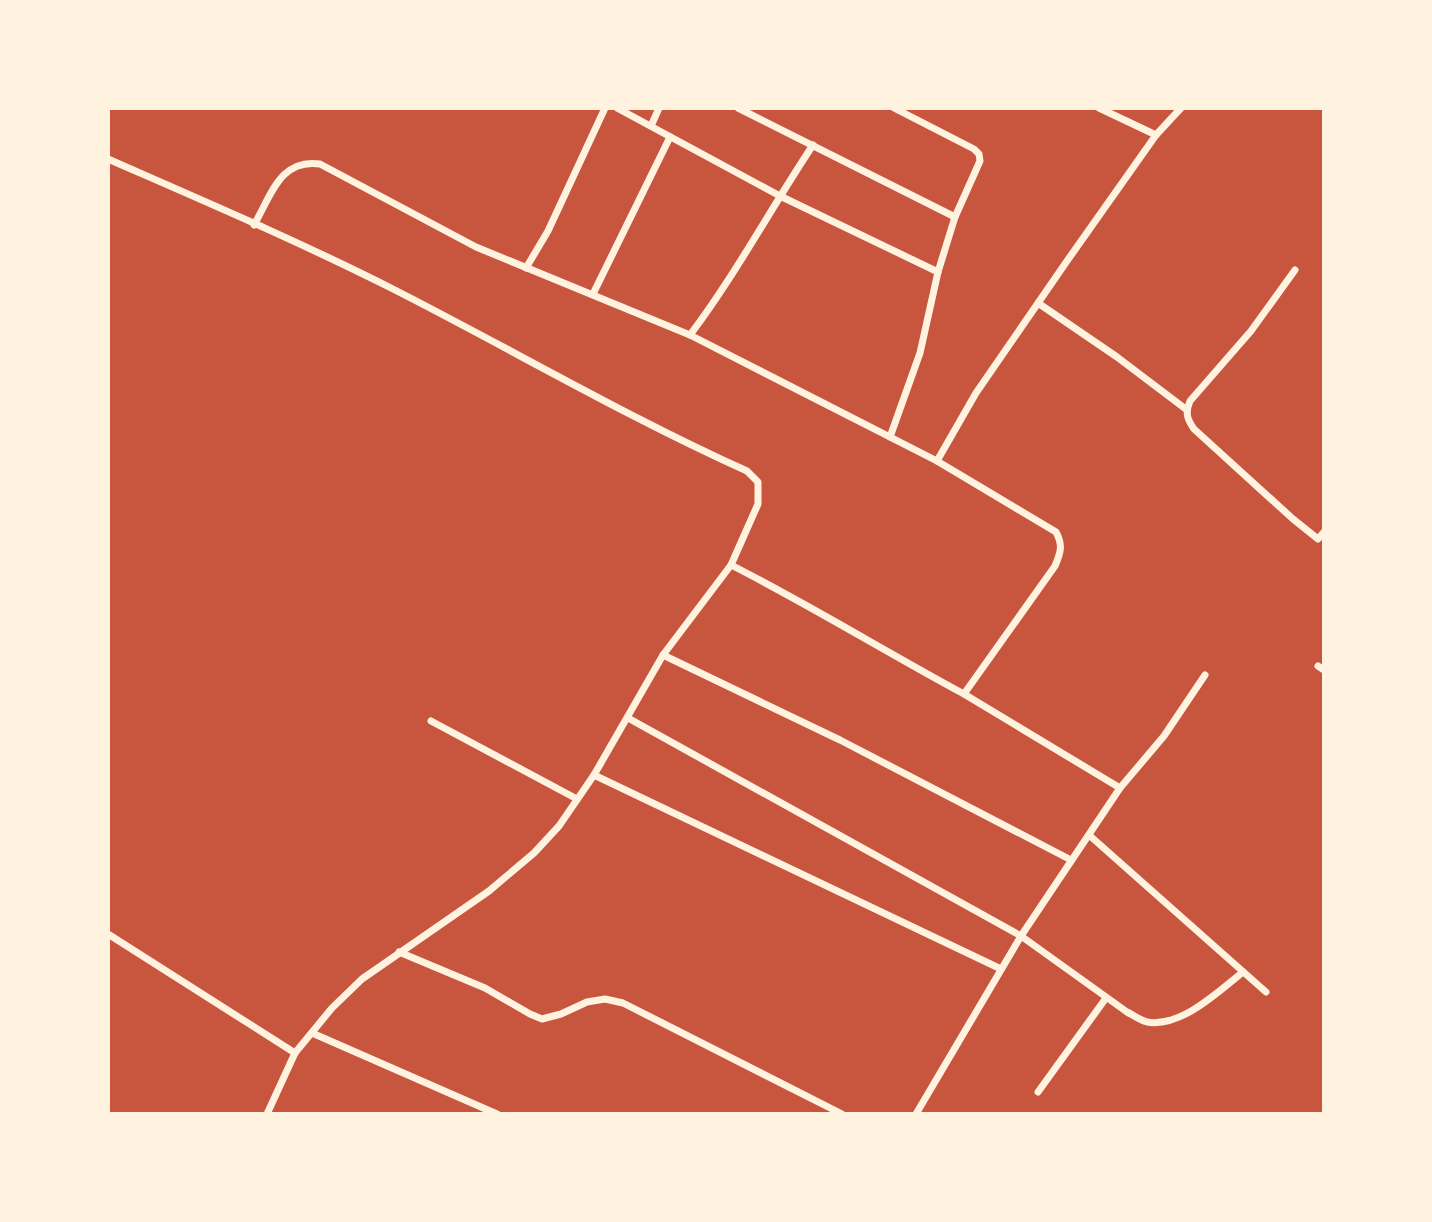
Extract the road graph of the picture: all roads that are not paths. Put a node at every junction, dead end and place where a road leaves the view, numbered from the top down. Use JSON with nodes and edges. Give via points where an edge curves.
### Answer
{"nodes":[{"id":1,"x":606,"y":108,"type":"edge"},
{"id":2,"x":617,"y":108,"type":"edge"},
{"id":3,"x":659,"y":108,"type":"edge"},
{"id":4,"x":738,"y":108,"type":"edge"},
{"id":5,"x":894,"y":108,"type":"edge"},
{"id":6,"x":1099,"y":108,"type":"edge"},
{"id":7,"x":1181,"y":108,"type":"edge"},
{"id":8,"x":651,"y":126,"type":"junction"},
{"id":9,"x":1156,"y":135,"type":"junction"},
{"id":10,"x":670,"y":137,"type":"junction"},
{"id":11,"x":813,"y":145,"type":"junction"},
{"id":12,"x":108,"y":159,"type":"edge"},
{"id":13,"x":780,"y":195,"type":"junction"},
{"id":14,"x":955,"y":216,"type":"junction"},
{"id":15,"x":254,"y":225,"type":"junction"},
{"id":16,"x":526,"y":268,"type":"junction"},
{"id":17,"x":1295,"y":270,"type":"dead end"},
{"id":18,"x":938,"y":272,"type":"junction"},
{"id":19,"x":593,"y":295,"type":"junction"},
{"id":20,"x":1038,"y":303,"type":"junction"},
{"id":21,"x":690,"y":335,"type":"junction"},
{"id":22,"x":1187,"y":410,"type":"junction"},
{"id":23,"x":890,"y":437,"type":"junction"},
{"id":24,"x":937,"y":461,"type":"junction"},
{"id":25,"x":1324,"y":532,"type":"edge"},
{"id":26,"x":1321,"y":542,"type":"edge"},
{"id":27,"x":731,"y":565,"type":"junction"},
{"id":28,"x":663,"y":656,"type":"junction"},
{"id":29,"x":1205,"y":675,"type":"dead end"},
{"id":30,"x":964,"y":694,"type":"junction"},
{"id":31,"x":628,"y":718,"type":"junction"},
{"id":32,"x":431,"y":722,"type":"dead end"},
{"id":33,"x":594,"y":775,"type":"junction"},
{"id":34,"x":1120,"y":788,"type":"junction"},
{"id":35,"x":577,"y":799,"type":"junction"},
{"id":36,"x":1089,"y":835,"type":"junction"},
{"id":37,"x":1071,"y":860,"type":"junction"},
{"id":38,"x":108,"y":934,"type":"edge"},
{"id":39,"x":1021,"y":936,"type":"junction"},
{"id":40,"x":399,"y":952,"type":"junction"},
{"id":41,"x":1001,"y":969,"type":"junction"},
{"id":42,"x":1243,"y":972,"type":"junction"},
{"id":43,"x":1266,"y":992,"type":"dead end"},
{"id":44,"x":1106,"y":998,"type":"junction"},
{"id":45,"x":312,"y":1033,"type":"junction"},
{"id":46,"x":295,"y":1053,"type":"junction"},
{"id":47,"x":1038,"y":1092,"type":"dead end"},
{"id":48,"x":267,"y":1114,"type":"edge"},
{"id":49,"x":496,"y":1114,"type":"edge"},
{"id":50,"x":842,"y":1114,"type":"edge"},
{"id":51,"x":916,"y":1114,"type":"edge"}],
"edges":[{"from":1,"to":16,"type":"street"},
{"from":2,"to":8,"type":"street"},
{"from":3,"to":8,"type":"street"},
{"from":4,"to":11,"type":"street"},
{"from":5,"to":14,"type":"street","via":[[979,154],[978,169]]},
{"from":6,"to":9,"type":"street"},
{"from":7,"to":9,"type":"street"},
{"from":8,"to":10,"type":"street"},
{"from":9,"to":20,"type":"street"},
{"from":10,"to":13,"type":"street"},
{"from":10,"to":19,"type":"street"},
{"from":11,"to":13,"type":"street"},
{"from":11,"to":14,"type":"street"},
{"from":12,"to":15,"type":"street"},
{"from":13,"to":18,"type":"street"},
{"from":13,"to":21,"type":"street","via":[[752,246]]},
{"from":14,"to":18,"type":"street"},
{"from":15,"to":16,"type":"street","via":[[289,168],[306,162],[320,164],[476,247]]},
{"from":15,"to":27,"type":"street","via":[[386,285],[625,414],[747,471],[758,482],[758,504]]},
{"from":16,"to":19,"type":"street"},
{"from":17,"to":22,"type":"street"},
{"from":18,"to":23,"type":"street","via":[[920,353]]},
{"from":19,"to":21,"type":"street"},
{"from":20,"to":22,"type":"street"},
{"from":20,"to":24,"type":"street","via":[[976,393]]},
{"from":21,"to":23,"type":"street"},
{"from":22,"to":26,"type":"street","via":[[1194,429]]},
{"from":23,"to":24,"type":"street"},
{"from":24,"to":30,"type":"street","via":[[1050,527],[1062,542],[1055,566]]},
{"from":25,"to":26,"type":"street"},
{"from":27,"to":28,"type":"street"},
{"from":27,"to":30,"type":"street"},
{"from":28,"to":31,"type":"street"},
{"from":28,"to":37,"type":"street","via":[[840,740]]},
{"from":29,"to":34,"type":"street","via":[[1164,736]]},
{"from":30,"to":34,"type":"street"},
{"from":31,"to":33,"type":"street"},
{"from":31,"to":39,"type":"street"},
{"from":32,"to":35,"type":"street"},
{"from":33,"to":35,"type":"street"},
{"from":33,"to":41,"type":"street"},
{"from":34,"to":36,"type":"street"},
{"from":35,"to":40,"type":"street","via":[[534,853],[489,891]]},
{"from":36,"to":37,"type":"street"},
{"from":36,"to":42,"type":"street"},
{"from":37,"to":39,"type":"street"},
{"from":38,"to":46,"type":"street"},
{"from":39,"to":41,"type":"street"},
{"from":39,"to":44,"type":"street"},
{"from":40,"to":45,"type":"street","via":[[362,979]]},
{"from":40,"to":50,"type":"street","via":[[485,988],[542,1019],[587,1002],[623,1003]]},
{"from":41,"to":51,"type":"street"},
{"from":42,"to":43,"type":"street"},
{"from":42,"to":44,"type":"street","via":[[1206,1002],[1161,1022],[1146,1022]]},
{"from":44,"to":47,"type":"street"},
{"from":45,"to":46,"type":"street"},
{"from":45,"to":49,"type":"street"},
{"from":46,"to":48,"type":"street"}]}
